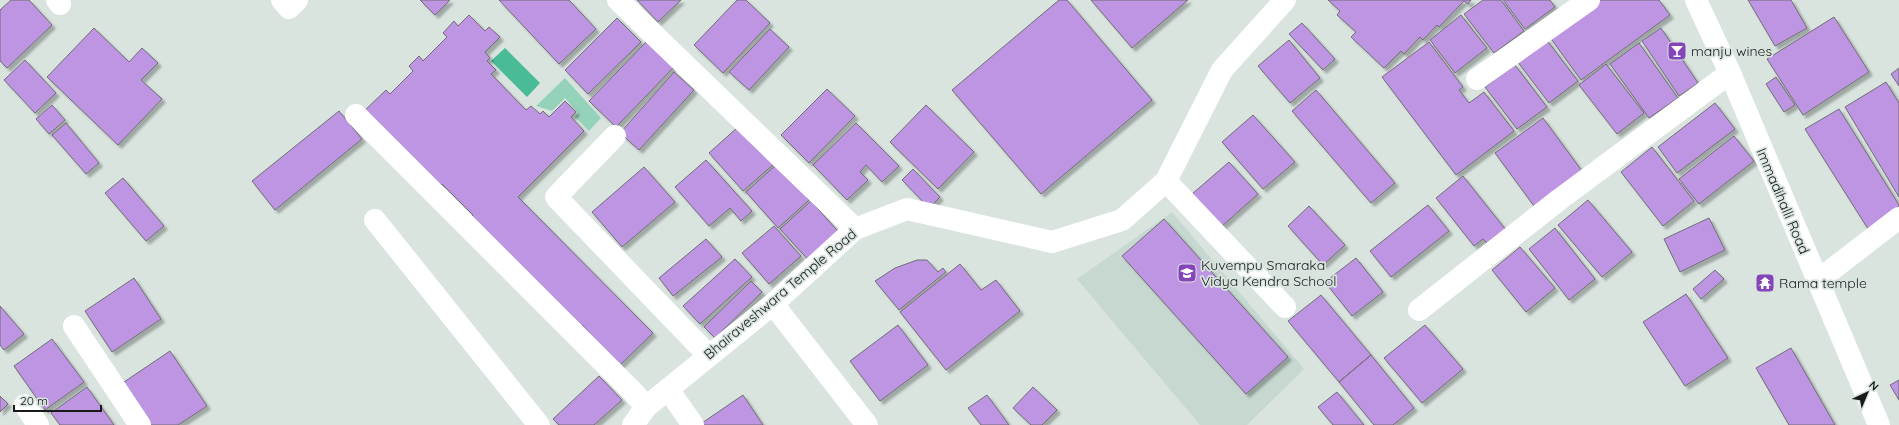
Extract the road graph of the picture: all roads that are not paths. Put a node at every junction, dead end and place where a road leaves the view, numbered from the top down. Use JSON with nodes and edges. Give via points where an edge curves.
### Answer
{"nodes":[{"id":1,"x":282,"y":0,"type":"edge"},
{"id":2,"x":297,"y":0,"type":"edge"},
{"id":3,"x":618,"y":0,"type":"edge"},
{"id":4,"x":1589,"y":0,"type":"edge"},
{"id":5,"x":1699,"y":1,"type":"edge"},
{"id":6,"x":1279,"y":2,"type":"edge"},
{"id":7,"x":1730,"y":73,"type":"junction"},
{"id":8,"x":1477,"y":80,"type":"dead end"},
{"id":9,"x":356,"y":115,"type":"dead end"},
{"id":10,"x":615,"y":136,"type":"dead end"},
{"id":11,"x":1166,"y":181,"type":"junction"},
{"id":12,"x":1899,"y":218,"type":"edge"},
{"id":13,"x":375,"y":220,"type":"dead end"},
{"id":14,"x":855,"y":229,"type":"junction"},
{"id":15,"x":1817,"y":281,"type":"junction"},
{"id":16,"x":773,"y":304,"type":"junction"},
{"id":17,"x":1285,"y":307,"type":"dead end"},
{"id":18,"x":1420,"y":310,"type":"dead end"},
{"id":19,"x":74,"y":326,"type":"dead end"},
{"id":20,"x":708,"y":355,"type":"junction"},
{"id":21,"x":668,"y":389,"type":"junction"},
{"id":22,"x":25,"y":405,"type":"dead end"},
{"id":23,"x":646,"y":407,"type":"junction"},
{"id":24,"x":38,"y":425,"type":"edge"},
{"id":25,"x":140,"y":425,"type":"edge"},
{"id":26,"x":538,"y":425,"type":"edge"},
{"id":27,"x":633,"y":425,"type":"edge"},
{"id":28,"x":693,"y":425,"type":"edge"},
{"id":29,"x":868,"y":425,"type":"edge"},
{"id":30,"x":1879,"y":425,"type":"edge"}],
"edges":[{"from":1,"to":2,"type":"street","via":[[289,8]]},
{"from":3,"to":14,"type":"street"},
{"from":4,"to":8,"type":"street"},
{"from":5,"to":7,"type":"street","name":"Immadihalli Road"},
{"from":6,"to":11,"type":"street","name":"Bhairaveshwara Temple Road","via":[[1222,70]]},
{"from":7,"to":15,"type":"street","name":"Immadihalli Road"},
{"from":7,"to":18,"type":"street","via":[[1560,199]]},
{"from":9,"to":23,"type":"street"},
{"from":10,"to":20,"type":"street","via":[[556,197]]},
{"from":11,"to":14,"type":"street","name":"Bhairaveshwara Temple Road","via":[[1122,220],[1052,242],[907,209]]},
{"from":11,"to":17,"type":"street"},
{"from":12,"to":15,"type":"street"},
{"from":13,"to":26,"type":"street"},
{"from":14,"to":16,"type":"street","name":"Bhairaveshwara Temple Road"},
{"from":15,"to":30,"type":"street","name":"Immadihalli Road"},
{"from":16,"to":20,"type":"street","name":"Bhairaveshwara Temple Road"},
{"from":16,"to":29,"type":"street"},
{"from":19,"to":25,"type":"street"},
{"from":20,"to":21,"type":"street","name":"Bhairaveshwara Temple Road"},
{"from":21,"to":23,"type":"street","name":"Bhairaveshwara Temple Road"},
{"from":21,"to":28,"type":"street"},
{"from":22,"to":24,"type":"street"},
{"from":23,"to":27,"type":"street","name":"Bhairaveshwara Temple Road"}]}
